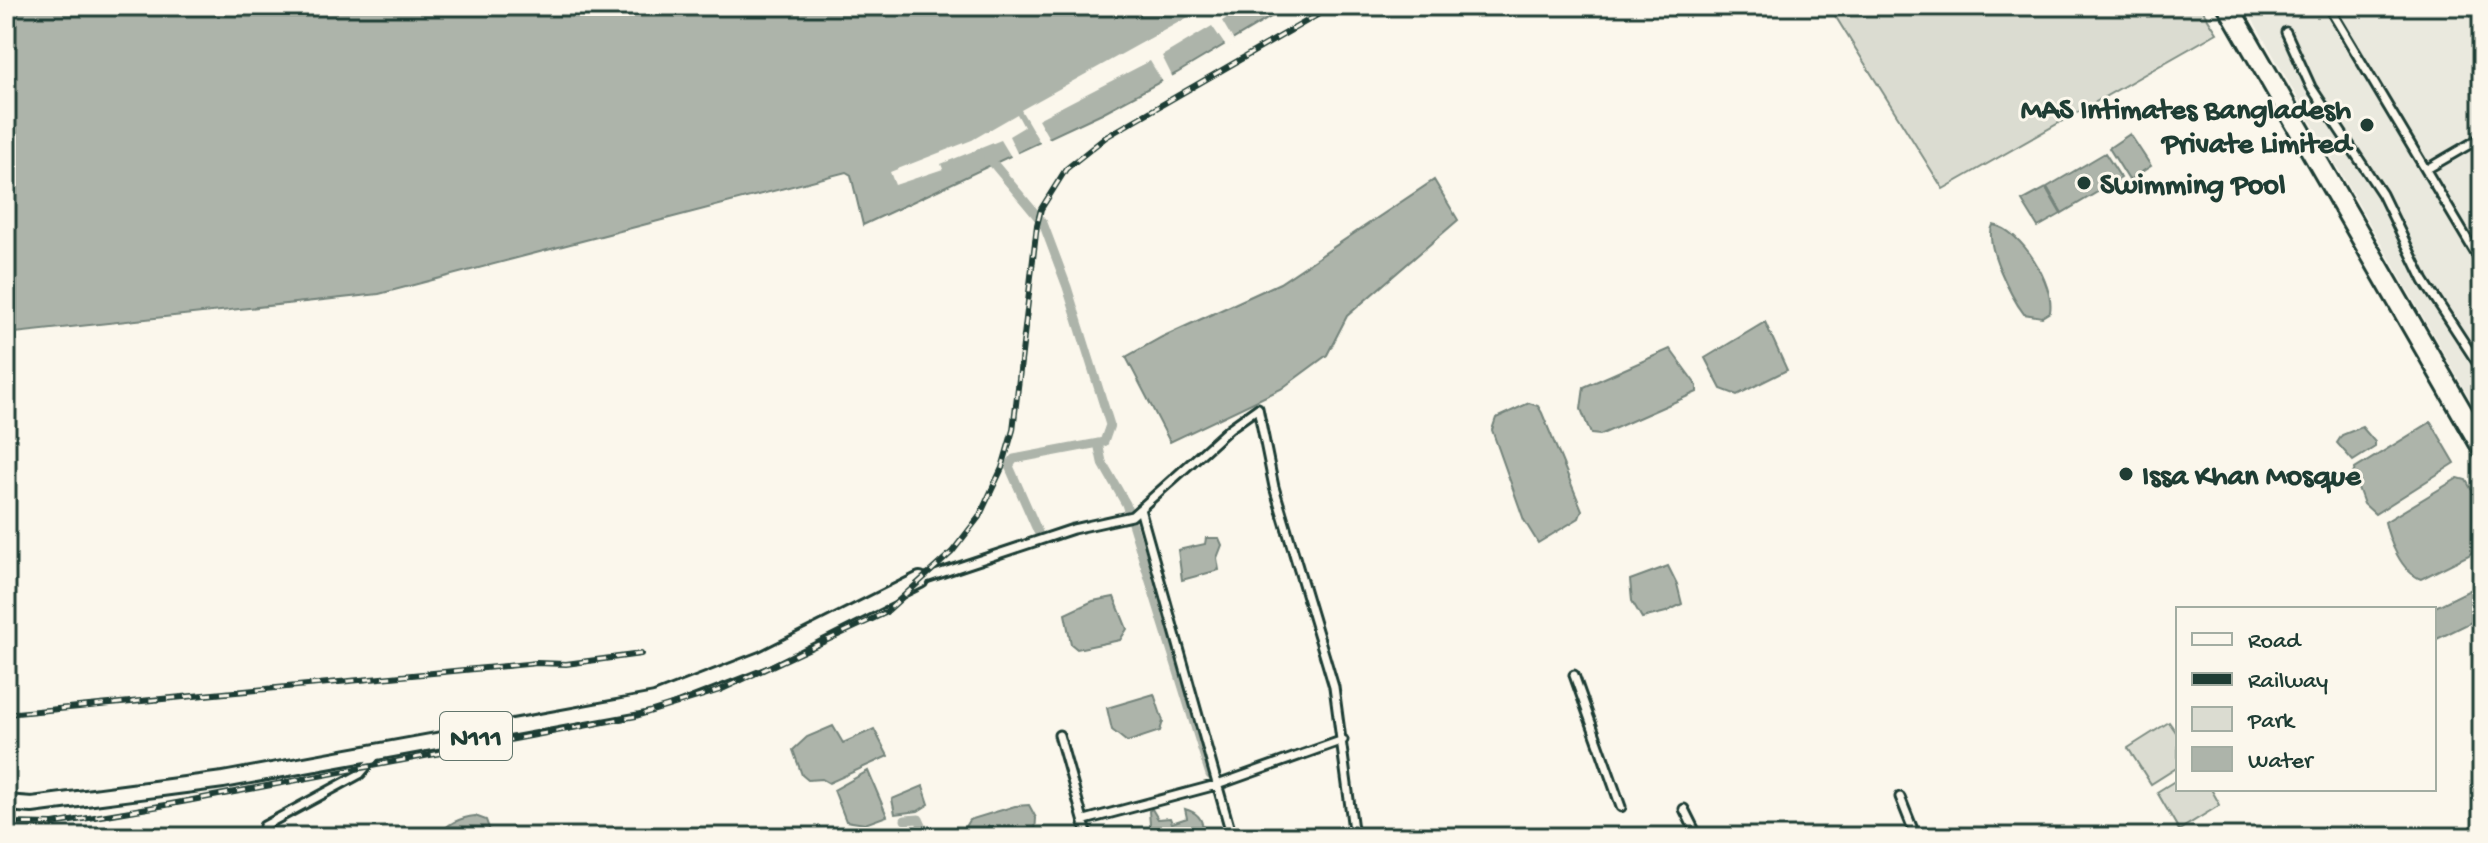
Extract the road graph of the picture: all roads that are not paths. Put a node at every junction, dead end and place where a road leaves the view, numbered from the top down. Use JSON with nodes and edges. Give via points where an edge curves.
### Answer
{"nodes":[{"id":1,"x":2223,"y":6,"type":"edge"},
{"id":2,"x":2233,"y":6,"type":"edge"},
{"id":3,"x":2330,"y":7,"type":"edge"},
{"id":4,"x":2286,"y":32,"type":"dead end"},
{"id":5,"x":2482,"y":137,"type":"edge"},
{"id":6,"x":2427,"y":169,"type":"junction"},
{"id":7,"x":2482,"y":264,"type":"edge"},
{"id":8,"x":2482,"y":370,"type":"edge"},
{"id":9,"x":2482,"y":438,"type":"edge"},
{"id":10,"x":2482,"y":456,"type":"edge"},
{"id":11,"x":1140,"y":509,"type":"junction"},
{"id":12,"x":920,"y":580,"type":"joint"},
{"id":13,"x":1574,"y":675,"type":"dead end"},
{"id":14,"x":1059,"y":735,"type":"dead end"},
{"id":15,"x":1343,"y":740,"type":"junction"},
{"id":16,"x":376,"y":755,"type":"junction"},
{"id":17,"x":1220,"y":784,"type":"junction"},
{"id":18,"x":1900,"y":797,"type":"dead end"},
{"id":19,"x":6,"y":803,"type":"edge"},
{"id":20,"x":1621,"y":807,"type":"dead end"},
{"id":21,"x":1684,"y":809,"type":"dead end"},
{"id":22,"x":1085,"y":820,"type":"junction"},
{"id":23,"x":270,"y":837,"type":"edge"},
{"id":24,"x":1088,"y":837,"type":"edge"},
{"id":25,"x":1232,"y":837,"type":"edge"},
{"id":26,"x":1354,"y":837,"type":"edge"},
{"id":27,"x":1698,"y":837,"type":"edge"},
{"id":28,"x":1916,"y":837,"type":"edge"}],
"edges":[{"from":1,"to":10,"type":"main road"},
{"from":2,"to":9,"type":"main road"},
{"from":3,"to":6,"type":"street"},
{"from":4,"to":8,"type":"street","via":[[2311,87],[2382,194],[2424,281]]},
{"from":5,"to":6,"type":"street"},
{"from":6,"to":7,"type":"street"},
{"from":11,"to":12,"type":"street","via":[[1130,518],[1073,529]]},
{"from":11,"to":15,"type":"street","via":[[1258,408],[1274,487],[1324,651]]},
{"from":11,"to":17,"type":"street"},
{"from":12,"to":16,"type":"highway","number":"N111","via":[[776,653],[655,701]]},
{"from":13,"to":20,"type":"street"},
{"from":14,"to":22,"type":"street"},
{"from":15,"to":17,"type":"street"},
{"from":15,"to":26,"type":"street"},
{"from":16,"to":19,"type":"highway","number":"N111","via":[[32,805]]},
{"from":16,"to":23,"type":"street","via":[[360,774],[264,826]]},
{"from":17,"to":22,"type":"street"},
{"from":17,"to":25,"type":"street"},
{"from":18,"to":28,"type":"street"},
{"from":21,"to":27,"type":"street"},
{"from":22,"to":24,"type":"street"}]}
